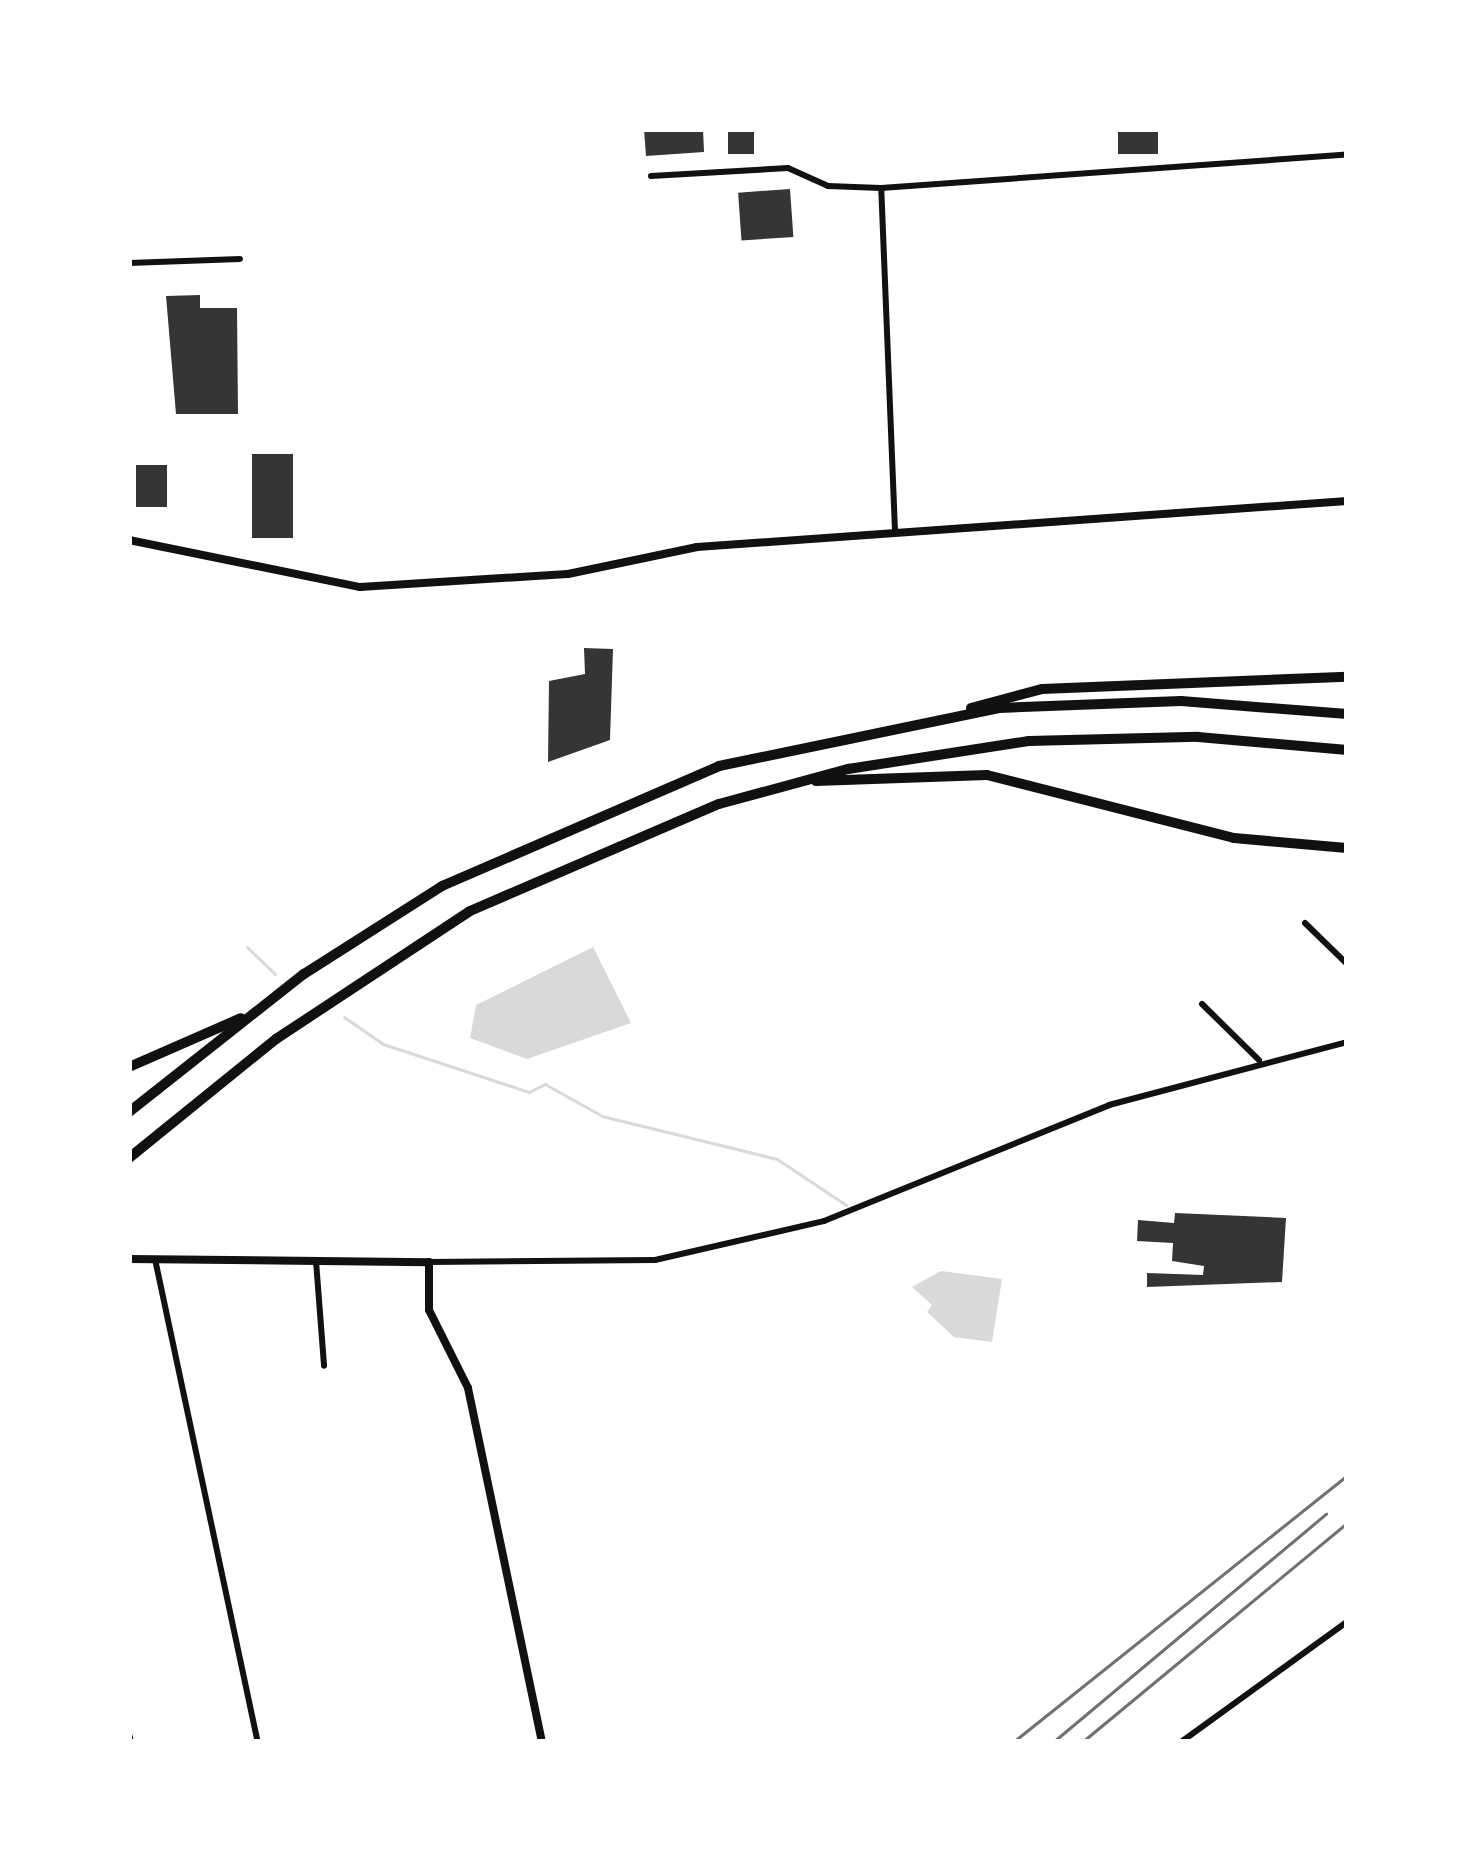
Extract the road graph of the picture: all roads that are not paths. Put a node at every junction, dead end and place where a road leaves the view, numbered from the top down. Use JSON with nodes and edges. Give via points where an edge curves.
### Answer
{"nodes":[{"id":1,"x":1347,"y":155,"type":"edge"},
{"id":2,"x":651,"y":176,"type":"dead end"},
{"id":3,"x":880,"y":188,"type":"junction"},
{"id":4,"x":240,"y":259,"type":"dead end"},
{"id":5,"x":129,"y":263,"type":"edge"},
{"id":6,"x":1347,"y":502,"type":"edge"},
{"id":7,"x":895,"y":531,"type":"junction"},
{"id":8,"x":129,"y":540,"type":"edge"},
{"id":9,"x":1347,"y":677,"type":"edge"},
{"id":10,"x":963,"y":712,"type":"junction"},
{"id":11,"x":1347,"y":714,"type":"edge"},
{"id":12,"x":1347,"y":750,"type":"edge"},
{"id":13,"x":801,"y":780,"type":"junction"},
{"id":14,"x":1347,"y":848,"type":"edge"},
{"id":15,"x":1305,"y":923,"type":"dead end"},
{"id":16,"x":1347,"y":964,"type":"edge"},
{"id":17,"x":1202,"y":1004,"type":"dead end"},
{"id":18,"x":248,"y":1016,"type":"junction"},
{"id":19,"x":1347,"y":1042,"type":"edge"},
{"id":20,"x":1259,"y":1060,"type":"junction"},
{"id":21,"x":129,"y":1067,"type":"edge"},
{"id":22,"x":129,"y":1112,"type":"edge"},
{"id":23,"x":129,"y":1159,"type":"edge"},
{"id":24,"x":129,"y":1259,"type":"edge"},
{"id":25,"x":155,"y":1259,"type":"junction"},
{"id":26,"x":316,"y":1261,"type":"junction"},
{"id":27,"x":429,"y":1262,"type":"junction"},
{"id":28,"x":324,"y":1366,"type":"dead end"},
{"id":29,"x":1347,"y":1622,"type":"edge"},
{"id":30,"x":258,"y":1742,"type":"edge"},
{"id":31,"x":542,"y":1742,"type":"edge"},
{"id":32,"x":1180,"y":1742,"type":"edge"}],
"edges":[{"from":1,"to":3,"type":"street"},
{"from":2,"to":3,"type":"street","via":[[788,168],[828,186]]},
{"from":3,"to":7,"type":"street"},
{"from":4,"to":5,"type":"street"},
{"from":6,"to":7,"type":"street"},
{"from":7,"to":8,"type":"street","via":[[697,547],[613,568],[359,587]]},
{"from":9,"to":10,"type":"highway","via":[[1042,689]]},
{"from":10,"to":11,"type":"highway","via":[[1181,701]]},
{"from":10,"to":18,"type":"highway","via":[[817,737],[577,818],[365,931]]},
{"from":12,"to":13,"type":"highway","via":[[1114,736],[950,750]]},
{"from":13,"to":14,"type":"highway","via":[[987,775],[1234,838]]},
{"from":13,"to":23,"type":"highway","via":[[620,840],[470,911],[276,1039]]},
{"from":15,"to":16,"type":"street"},
{"from":17,"to":20,"type":"street"},
{"from":18,"to":21,"type":"highway"},
{"from":18,"to":22,"type":"highway"},
{"from":19,"to":20,"type":"street"},
{"from":20,"to":27,"type":"street","via":[[1109,1105],[824,1221],[655,1260]]},
{"from":24,"to":25,"type":"street"},
{"from":25,"to":26,"type":"street"},
{"from":25,"to":30,"type":"street"},
{"from":26,"to":27,"type":"street"},
{"from":26,"to":28,"type":"street"},
{"from":27,"to":31,"type":"street","via":[[429,1310],[468,1388]]},
{"from":29,"to":32,"type":"street"}]}
